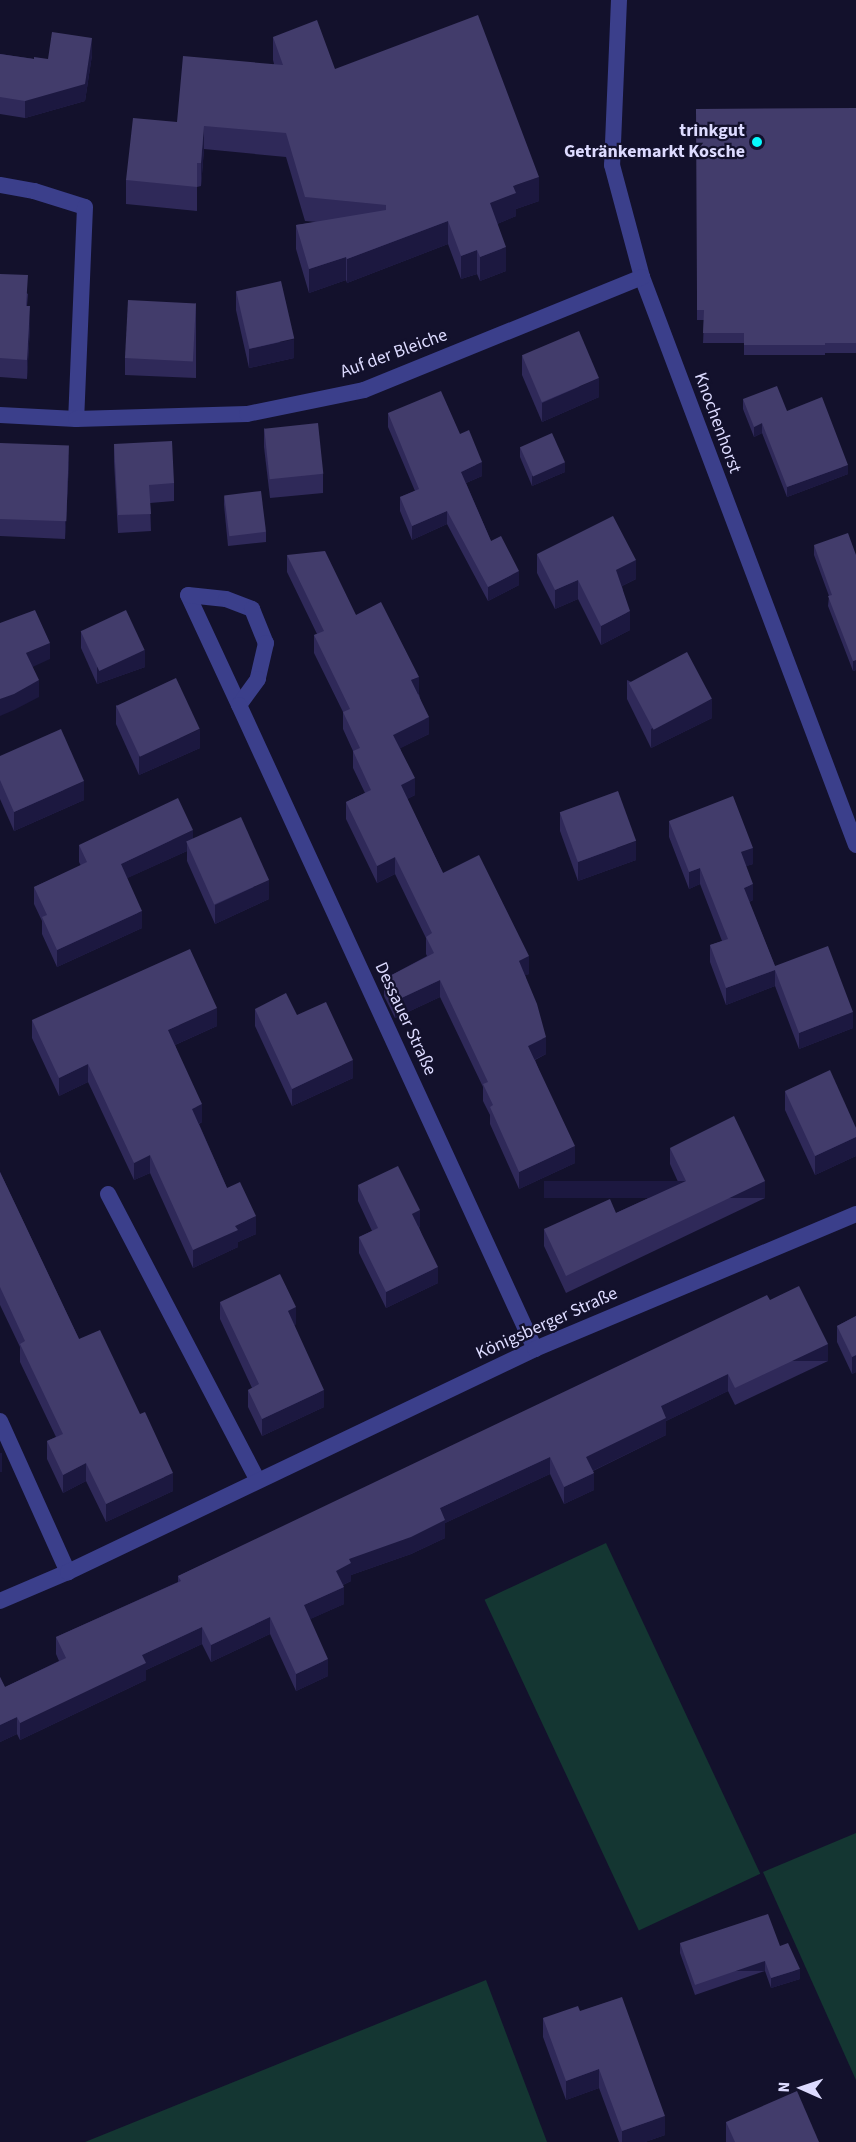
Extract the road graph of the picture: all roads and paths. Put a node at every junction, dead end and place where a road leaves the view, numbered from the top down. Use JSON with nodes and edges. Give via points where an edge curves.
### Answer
{"nodes":[{"id":1,"x":619,"y":0,"type":"edge"},
{"id":2,"x":0,"y":185,"type":"edge"},
{"id":3,"x":642,"y":277,"type":"junction"},
{"id":4,"x":0,"y":415,"type":"edge"},
{"id":5,"x":76,"y":419,"type":"junction"},
{"id":6,"x":239,"y":705,"type":"junction"},
{"id":7,"x":856,"y":845,"type":"edge"},
{"id":8,"x":108,"y":1194,"type":"dead end"},
{"id":9,"x":856,"y":1214,"type":"edge"},
{"id":10,"x":535,"y":1349,"type":"junction"},
{"id":11,"x":0,"y":1421,"type":"edge"},
{"id":12,"x":257,"y":1479,"type":"junction"},
{"id":13,"x":68,"y":1572,"type":"junction"},
{"id":14,"x":0,"y":1601,"type":"edge"}],
"edges":[{"from":1,"to":3,"type":"street","name":"Knochenhorst","via":[[612,165]]},
{"from":2,"to":5,"type":"street","via":[[85,207]]},
{"from":3,"to":5,"type":"street","name":"Auf der Bleiche","via":[[364,390],[247,414]]},
{"from":3,"to":7,"type":"street","name":"Knochenhorst"},
{"from":4,"to":5,"type":"street","name":"Auf der Bleiche"},
{"from":6,"to":6,"type":"street","name":"Dessauer Straße","via":[[225,675],[188,595],[226,599],[252,609],[266,643],[258,679]]},
{"from":6,"to":10,"type":"street","name":"Dessauer Straße"},
{"from":8,"to":12,"type":"street"},
{"from":9,"to":10,"type":"street","name":"Königsberger Straße"},
{"from":10,"to":12,"type":"street","name":"Königsberger Straße"},
{"from":11,"to":13,"type":"street"},
{"from":12,"to":13,"type":"street","name":"Königsberger Straße"},
{"from":13,"to":14,"type":"street","name":"Königsberger Straße"}]}
